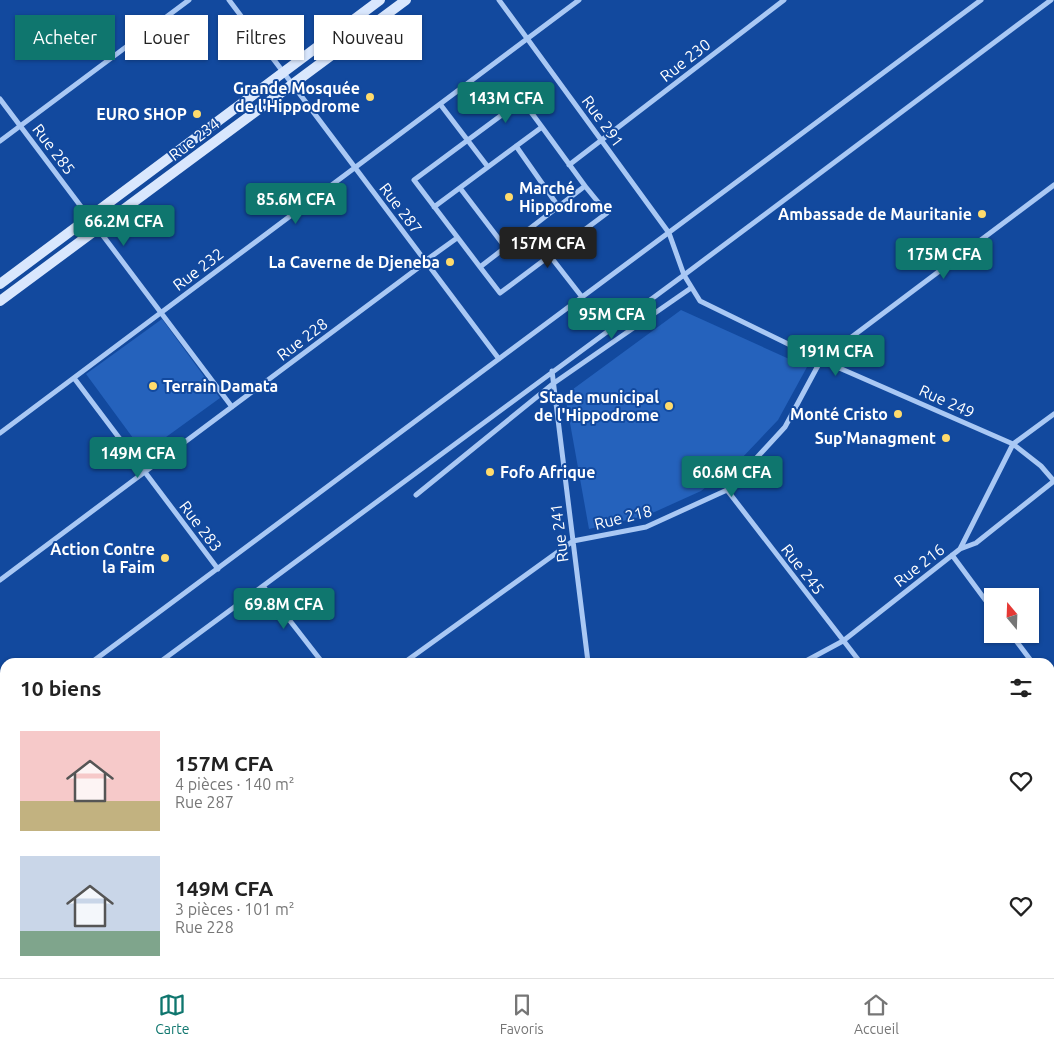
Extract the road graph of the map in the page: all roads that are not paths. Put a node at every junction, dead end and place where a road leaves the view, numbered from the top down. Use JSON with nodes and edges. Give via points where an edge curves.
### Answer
{"nodes":[{"id":1,"x":189,"y":0,"type":"edge"},
{"id":2,"x":229,"y":0,"type":"edge"},
{"id":3,"x":380,"y":0,"type":"edge"},
{"id":4,"x":406,"y":0,"type":"edge"},
{"id":5,"x":499,"y":0,"type":"edge"},
{"id":6,"x":579,"y":0,"type":"edge"},
{"id":7,"x":784,"y":0,"type":"edge"},
{"id":8,"x":981,"y":0,"type":"edge"},
{"id":9,"x":1050,"y":0,"type":"edge"},
{"id":10,"x":1054,"y":5,"type":"edge"},
{"id":11,"x":527,"y":39,"type":"junction"},
{"id":12,"x":283,"y":72,"type":"junction"},
{"id":13,"x":293,"y":85,"type":"junction"},
{"id":14,"x":0,"y":99,"type":"edge"},
{"id":15,"x":440,"y":104,"type":"junction"},
{"id":16,"x":20,"y":126,"type":"junction"},
{"id":17,"x":542,"y":127,"type":"junction"},
{"id":18,"x":467,"y":140,"type":"junction"},
{"id":19,"x":0,"y":141,"type":"edge"},
{"id":20,"x":602,"y":141,"type":"junction"},
{"id":21,"x":516,"y":146,"type":"junction"},
{"id":22,"x":569,"y":165,"type":"junction"},
{"id":23,"x":488,"y":167,"type":"junction"},
{"id":24,"x":355,"y":168,"type":"junction"},
{"id":25,"x":1054,"y":185,"type":"edge"},
{"id":26,"x":584,"y":186,"type":"junction"},
{"id":27,"x":460,"y":188,"type":"junction"},
{"id":28,"x":558,"y":206,"type":"junction"},
{"id":29,"x":434,"y":207,"type":"junction"},
{"id":30,"x":90,"y":218,"type":"junction"},
{"id":31,"x":98,"y":229,"type":"junction"},
{"id":32,"x":529,"y":229,"type":"junction"},
{"id":33,"x":669,"y":233,"type":"junction"},
{"id":34,"x":458,"y":238,"type":"junction"},
{"id":35,"x":505,"y":247,"type":"junction"},
{"id":36,"x":550,"y":256,"type":"junction"},
{"id":37,"x":426,"y":262,"type":"junction"},
{"id":38,"x":480,"y":267,"type":"junction"},
{"id":39,"x":684,"y":275,"type":"junction"},
{"id":40,"x":0,"y":284,"type":"edge"},
{"id":41,"x":691,"y":288,"type":"junction"},
{"id":42,"x":582,"y":297,"type":"junction"},
{"id":43,"x":0,"y":301,"type":"edge"},
{"id":44,"x":161,"y":313,"type":"junction"},
{"id":45,"x":499,"y":359,"type":"junction"},
{"id":46,"x":821,"y":360,"type":"junction"},
{"id":47,"x":552,"y":371,"type":"junction"},
{"id":48,"x":74,"y":378,"type":"junction"},
{"id":49,"x":554,"y":383,"type":"junction"},
{"id":50,"x":232,"y":407,"type":"junction"},
{"id":51,"x":1054,"y":414,"type":"edge"},
{"id":52,"x":0,"y":433,"type":"edge"},
{"id":53,"x":1013,"y":444,"type":"junction"},
{"id":54,"x":145,"y":472,"type":"junction"},
{"id":55,"x":1054,"y":481,"type":"edge"},
{"id":56,"x":727,"y":490,"type":"junction"},
{"id":57,"x":416,"y":495,"type":"dead end"},
{"id":58,"x":572,"y":541,"type":"junction"},
{"id":59,"x":960,"y":549,"type":"junction"},
{"id":60,"x":952,"y":555,"type":"junction"},
{"id":61,"x":218,"y":569,"type":"junction"},
{"id":62,"x":0,"y":580,"type":"edge"},
{"id":63,"x":263,"y":586,"type":"junction"},
{"id":64,"x":984,"y":598,"type":"edge"},
{"id":65,"x":843,"y":641,"type":"junction"},
{"id":66,"x":1018,"y":643,"type":"edge"},
{"id":67,"x":97,"y":658,"type":"edge"},
{"id":68,"x":165,"y":658,"type":"edge"},
{"id":69,"x":319,"y":658,"type":"edge"},
{"id":70,"x":411,"y":658,"type":"edge"},
{"id":71,"x":587,"y":658,"type":"edge"},
{"id":72,"x":811,"y":658,"type":"edge"},
{"id":73,"x":857,"y":658,"type":"edge"},
{"id":74,"x":1029,"y":658,"type":"edge"}],
"edges":[{"from":1,"to":16,"type":"street"},
{"from":2,"to":12,"type":"street","name":"Rue 287"},
{"from":3,"to":12,"type":"main road","name":"Rue 234"},
{"from":4,"to":13,"type":"main road","name":"Rue 234"},
{"from":5,"to":11,"type":"street","name":"Rue 291"},
{"from":6,"to":11,"type":"street","name":"Rue 232"},
{"from":7,"to":20,"type":"street","name":"Rue 230"},
{"from":8,"to":33,"type":"street"},
{"from":9,"to":10,"type":"street"},
{"from":9,"to":39,"type":"street"},
{"from":11,"to":15,"type":"street","name":"Rue 232"},
{"from":11,"to":20,"type":"street","name":"Rue 291"},
{"from":12,"to":13,"type":"street","name":"Rue 287"},
{"from":12,"to":30,"type":"main road","name":"Rue 234"},
{"from":13,"to":24,"type":"street","name":"Rue 287"},
{"from":13,"to":31,"type":"main road","name":"Rue 234"},
{"from":14,"to":16,"type":"street","name":"Rue 285"},
{"from":15,"to":18,"type":"street"},
{"from":15,"to":24,"type":"street","name":"Rue 232"},
{"from":16,"to":19,"type":"street"},
{"from":16,"to":30,"type":"street","name":"Rue 285"},
{"from":17,"to":18,"type":"street","via":[[522,100]]},
{"from":17,"to":21,"type":"street"},
{"from":17,"to":22,"type":"street"},
{"from":18,"to":23,"type":"street"},
{"from":18,"to":29,"type":"street","via":[[414,180]]},
{"from":20,"to":22,"type":"street","name":"Rue 230"},
{"from":20,"to":33,"type":"street","name":"Rue 291"},
{"from":21,"to":23,"type":"street"},
{"from":21,"to":28,"type":"street"},
{"from":22,"to":26,"type":"street"},
{"from":23,"to":27,"type":"street"},
{"from":24,"to":37,"type":"street","name":"Rue 287"},
{"from":24,"to":44,"type":"street","name":"Rue 232"},
{"from":25,"to":46,"type":"street","name":"Rue 218"},
{"from":26,"to":28,"type":"street"},
{"from":26,"to":36,"type":"street","via":[[607,213]]},
{"from":27,"to":29,"type":"street"},
{"from":27,"to":35,"type":"street"},
{"from":28,"to":32,"type":"street"},
{"from":29,"to":34,"type":"street"},
{"from":30,"to":31,"type":"street","name":"Rue 285"},
{"from":30,"to":40,"type":"main road","name":"Rue 234"},
{"from":31,"to":43,"type":"main road","name":"Rue 234"},
{"from":31,"to":44,"type":"street","name":"Rue 285"},
{"from":32,"to":35,"type":"street"},
{"from":32,"to":36,"type":"street"},
{"from":33,"to":39,"type":"street","name":"Rue 249"},
{"from":33,"to":42,"type":"street"},
{"from":34,"to":37,"type":"street","name":"Rue 228"},
{"from":34,"to":38,"type":"street"},
{"from":35,"to":38,"type":"street"},
{"from":36,"to":38,"type":"street","via":[[500,293]]},
{"from":36,"to":42,"type":"street"},
{"from":37,"to":45,"type":"street","name":"Rue 287"},
{"from":37,"to":50,"type":"street","name":"Rue 228"},
{"from":39,"to":41,"type":"street","name":"Rue 249"},
{"from":39,"to":47,"type":"street"},
{"from":41,"to":46,"type":"street","name":"Rue 249","via":[[700,302]]},
{"from":41,"to":49,"type":"street"},
{"from":42,"to":45,"type":"street"},
{"from":44,"to":48,"type":"street","name":"Rue 232"},
{"from":44,"to":50,"type":"street","name":"Rue 285"},
{"from":45,"to":61,"type":"street"},
{"from":46,"to":53,"type":"street","name":"Rue 249"},
{"from":46,"to":56,"type":"street","name":"Rue 218","via":[[785,428]]},
{"from":47,"to":49,"type":"street","name":"Rue 241"},
{"from":47,"to":63,"type":"street"},
{"from":48,"to":52,"type":"street","name":"Rue 232"},
{"from":48,"to":54,"type":"street","name":"Rue 283"},
{"from":49,"to":57,"type":"street"},
{"from":49,"to":58,"type":"street","name":"Rue 241"},
{"from":50,"to":54,"type":"street","name":"Rue 228"},
{"from":51,"to":53,"type":"street","name":"Rue 216"},
{"from":53,"to":55,"type":"street","name":"Rue 249"},
{"from":53,"to":59,"type":"street","name":"Rue 216"},
{"from":54,"to":61,"type":"street","name":"Rue 283"},
{"from":54,"to":62,"type":"street","name":"Rue 228"},
{"from":55,"to":59,"type":"street","via":[[976,543]]},
{"from":56,"to":58,"type":"street","name":"Rue 218","via":[[646,527]]},
{"from":56,"to":65,"type":"street","name":"Rue 245"},
{"from":58,"to":70,"type":"street","name":"Rue 218"},
{"from":58,"to":71,"type":"street","name":"Rue 241"},
{"from":59,"to":60,"type":"street","name":"Rue 216"},
{"from":60,"to":64,"type":"street"},
{"from":60,"to":65,"type":"street","name":"Rue 216"},
{"from":61,"to":67,"type":"street"},
{"from":63,"to":68,"type":"street"},
{"from":63,"to":69,"type":"street"},
{"from":65,"to":72,"type":"street","name":"Rue 216"},
{"from":65,"to":73,"type":"street","name":"Rue 245"},
{"from":66,"to":74,"type":"street"}]}
